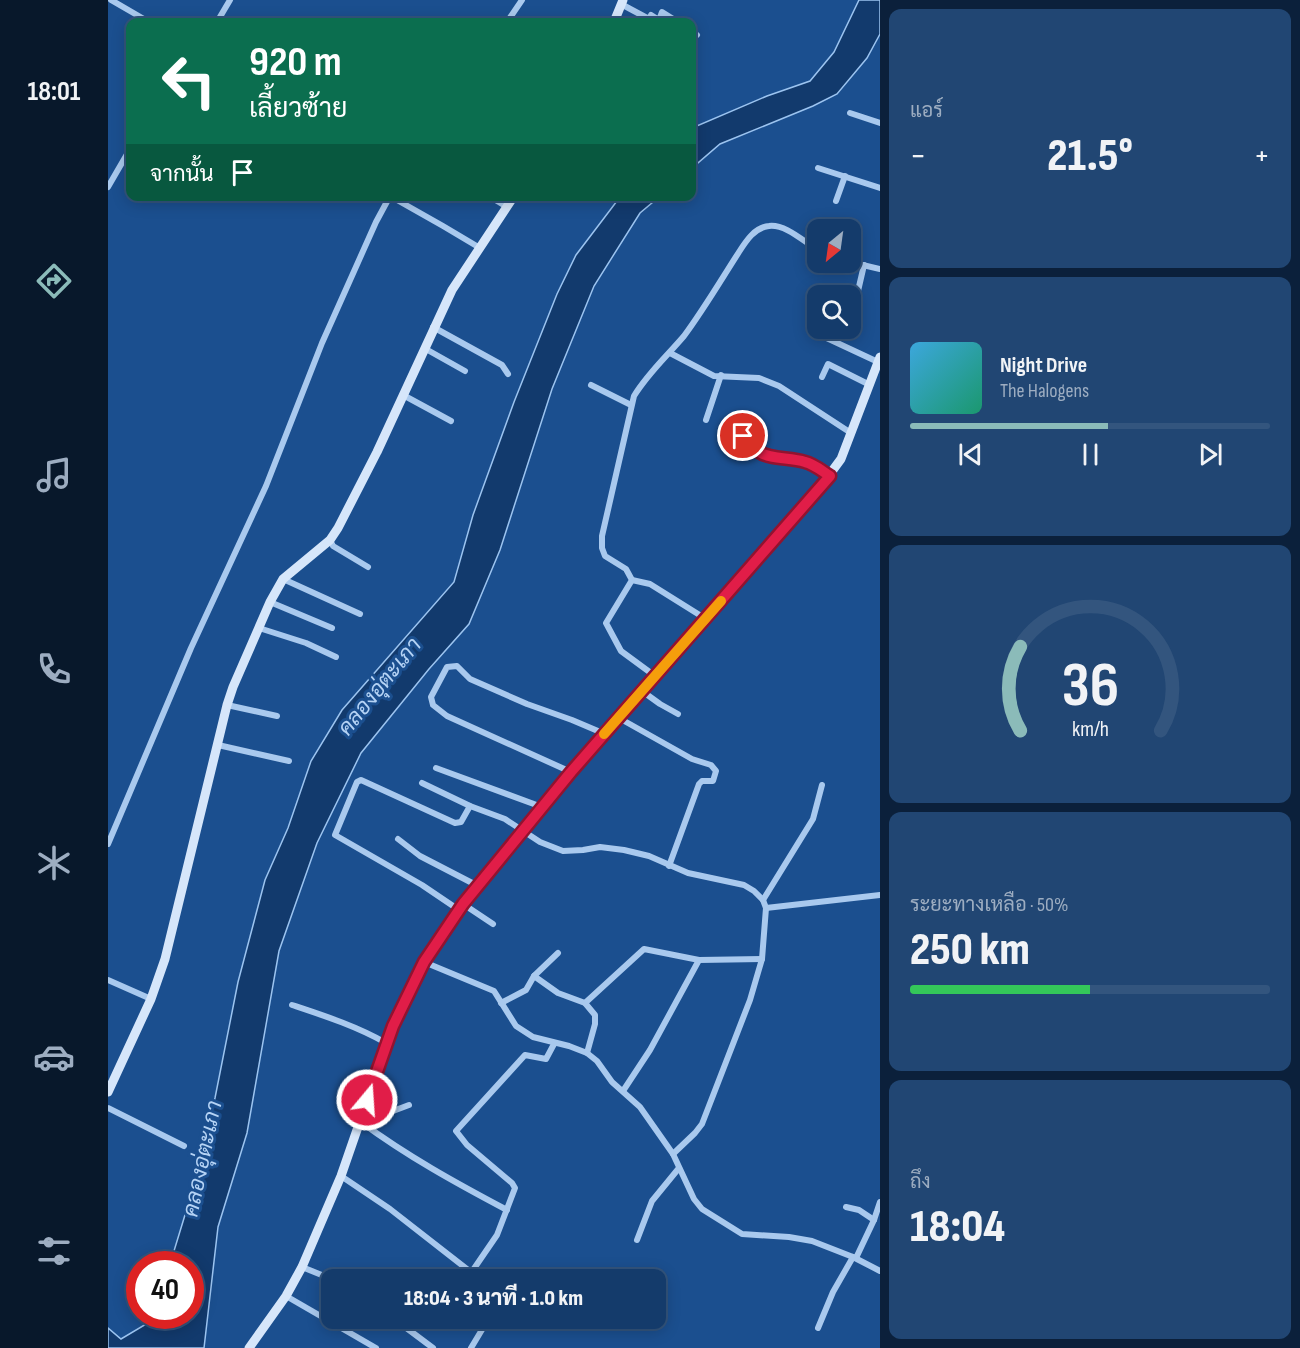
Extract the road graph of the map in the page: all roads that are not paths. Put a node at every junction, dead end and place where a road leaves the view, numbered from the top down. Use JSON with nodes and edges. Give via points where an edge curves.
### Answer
{"nodes":[{"id":1,"x":111,"y":0,"type":"edge"},
{"id":2,"x":230,"y":0,"type":"edge"},
{"id":3,"x":522,"y":0,"type":"edge"},
{"id":4,"x":622,"y":2,"type":"edge"},
{"id":5,"x":142,"y":18,"type":"edge"},
{"id":6,"x":219,"y":18,"type":"edge"},
{"id":7,"x":510,"y":18,"type":"edge"},
{"id":8,"x":616,"y":18,"type":"edge"},
{"id":9,"x":647,"y":18,"type":"edge"},
{"id":10,"x":660,"y":18,"type":"edge"},
{"id":11,"x":672,"y":18,"type":"edge"},
{"id":12,"x":850,"y":113,"type":"dead end"},
{"id":13,"x":880,"y":123,"type":"edge"},
{"id":14,"x":126,"y":156,"type":"edge"},
{"id":15,"x":818,"y":168,"type":"dead end"},
{"id":16,"x":844,"y":176,"type":"junction"},
{"id":17,"x":108,"y":187,"type":"edge"},
{"id":18,"x":880,"y":188,"type":"edge"},
{"id":19,"x":388,"y":201,"type":"edge"},
{"id":20,"x":397,"y":201,"type":"edge"},
{"id":21,"x":497,"y":201,"type":"edge"},
{"id":22,"x":510,"y":201,"type":"edge"},
{"id":23,"x":836,"y":201,"type":"dead end"},
{"id":24,"x":507,"y":207,"type":"junction"},
{"id":25,"x":807,"y":244,"type":"edge"},
{"id":26,"x":480,"y":248,"type":"junction"},
{"id":27,"x":861,"y":264,"type":"edge"},
{"id":28,"x":864,"y":265,"type":"junction"},
{"id":29,"x":880,"y":269,"type":"edge"},
{"id":30,"x":859,"y":285,"type":"edge"},
{"id":31,"x":433,"y":327,"type":"junction"},
{"id":32,"x":830,"y":339,"type":"edge"},
{"id":33,"x":424,"y":348,"type":"junction"},
{"id":34,"x":670,"y":353,"type":"junction"},
{"id":35,"x":879,"y":359,"type":"edge"},
{"id":36,"x":465,"y":371,"type":"dead end"},
{"id":37,"x":508,"y":374,"type":"dead end"},
{"id":38,"x":722,"y":375,"type":"junction"},
{"id":39,"x":822,"y":377,"type":"dead end"},
{"id":40,"x":591,"y":385,"type":"dead end"},
{"id":41,"x":870,"y":386,"type":"junction"},
{"id":42,"x":403,"y":395,"type":"junction"},
{"id":43,"x":631,"y":405,"type":"junction"},
{"id":44,"x":706,"y":420,"type":"dead end"},
{"id":45,"x":451,"y":421,"type":"dead end"},
{"id":46,"x":851,"y":433,"type":"junction"},
{"id":47,"x":743,"y":436,"type":"dead end"},
{"id":48,"x":830,"y":476,"type":"junction"},
{"id":49,"x":330,"y":540,"type":"junction"},
{"id":50,"x":368,"y":567,"type":"dead end"},
{"id":51,"x":283,"y":579,"type":"junction"},
{"id":52,"x":632,"y":580,"type":"junction"},
{"id":53,"x":270,"y":603,"type":"junction"},
{"id":54,"x":360,"y":614,"type":"dead end"},
{"id":55,"x":706,"y":619,"type":"junction"},
{"id":56,"x":259,"y":628,"type":"junction"},
{"id":57,"x":332,"y":628,"type":"dead end"},
{"id":58,"x":336,"y":657,"type":"dead end"},
{"id":59,"x":655,"y":676,"type":"junction"},
{"id":60,"x":642,"y":691,"type":"junction"},
{"id":61,"x":227,"y":705,"type":"junction"},
{"id":62,"x":678,"y":714,"type":"dead end"},
{"id":63,"x":277,"y":716,"type":"dead end"},
{"id":64,"x":619,"y":717,"type":"junction"},
{"id":65,"x":605,"y":734,"type":"junction"},
{"id":66,"x":218,"y":745,"type":"junction"},
{"id":67,"x":289,"y":761,"type":"dead end"},
{"id":68,"x":436,"y":768,"type":"dead end"},
{"id":69,"x":571,"y":772,"type":"junction"},
{"id":70,"x":422,"y":783,"type":"dead end"},
{"id":71,"x":822,"y":786,"type":"dead end"},
{"id":72,"x":470,"y":806,"type":"junction"},
{"id":73,"x":542,"y":807,"type":"junction"},
{"id":74,"x":522,"y":831,"type":"junction"},
{"id":75,"x":398,"y":840,"type":"dead end"},
{"id":76,"x":108,"y":844,"type":"edge"},
{"id":77,"x":669,"y":866,"type":"junction"},
{"id":78,"x":478,"y":886,"type":"junction"},
{"id":79,"x":880,"y":896,"type":"edge"},
{"id":80,"x":763,"y":900,"type":"junction"},
{"id":81,"x":461,"y":907,"type":"junction"},
{"id":82,"x":766,"y":908,"type":"junction"},
{"id":83,"x":493,"y":924,"type":"dead end"},
{"id":84,"x":558,"y":953,"type":"dead end"},
{"id":85,"x":762,"y":959,"type":"junction"},
{"id":86,"x":699,"y":960,"type":"junction"},
{"id":87,"x":424,"y":962,"type":"junction"},
{"id":88,"x":534,"y":976,"type":"junction"},
{"id":89,"x":108,"y":980,"type":"edge"},
{"id":90,"x":151,"y":999,"type":"junction"},
{"id":91,"x":501,"y":1003,"type":"junction"},
{"id":92,"x":585,"y":1003,"type":"junction"},
{"id":93,"x":292,"y":1005,"type":"dead end"},
{"id":94,"x":386,"y":1044,"type":"junction"},
{"id":95,"x":554,"y":1044,"type":"junction"},
{"id":96,"x":587,"y":1053,"type":"junction"},
{"id":97,"x":108,"y":1063,"type":"edge"},
{"id":98,"x":119,"y":1068,"type":"junction"},
{"id":99,"x":623,"y":1091,"type":"junction"},
{"id":100,"x":108,"y":1092,"type":"edge"},
{"id":101,"x":367,"y":1100,"type":"junction"},
{"id":102,"x":409,"y":1105,"type":"dead end"},
{"id":103,"x":108,"y":1108,"type":"edge"},
{"id":104,"x":361,"y":1122,"type":"junction"},
{"id":105,"x":184,"y":1146,"type":"dead end"},
{"id":106,"x":673,"y":1154,"type":"junction"},
{"id":107,"x":679,"y":1168,"type":"junction"},
{"id":108,"x":341,"y":1176,"type":"junction"},
{"id":109,"x":880,"y":1202,"type":"edge"},
{"id":110,"x":846,"y":1207,"type":"dead end"},
{"id":111,"x":507,"y":1210,"type":"junction"},
{"id":112,"x":874,"y":1220,"type":"junction"},
{"id":113,"x":637,"y":1240,"type":"dead end"},
{"id":114,"x":855,"y":1257,"type":"junction"},
{"id":115,"x":302,"y":1267,"type":"junction"},
{"id":116,"x":466,"y":1269,"type":"edge"},
{"id":117,"x":474,"y":1269,"type":"edge"},
{"id":118,"x":880,"y":1271,"type":"edge"},
{"id":119,"x":321,"y":1275,"type":"edge"},
{"id":120,"x":286,"y":1296,"type":"junction"},
{"id":121,"x":818,"y":1328,"type":"dead end"},
{"id":122,"x":408,"y":1329,"type":"edge"},
{"id":123,"x":482,"y":1329,"type":"edge"},
{"id":124,"x":249,"y":1348,"type":"edge"},
{"id":125,"x":376,"y":1348,"type":"edge"},
{"id":126,"x":433,"y":1348,"type":"edge"},
{"id":127,"x":471,"y":1348,"type":"edge"}],
"edges":[{"from":1,"to":5,"type":"street"},
{"from":2,"to":6,"type":"street"},
{"from":3,"to":7,"type":"street"},
{"from":4,"to":8,"type":"street"},
{"from":4,"to":9,"type":"street"},
{"from":10,"to":11,"type":"street","via":[[662,12]]},
{"from":12,"to":13,"type":"street"},
{"from":14,"to":17,"type":"street"},
{"from":15,"to":16,"type":"street"},
{"from":16,"to":18,"type":"street"},
{"from":16,"to":23,"type":"street"},
{"from":19,"to":76,"type":"street","via":[[322,343],[266,486],[191,648]]},
{"from":20,"to":26,"type":"street"},
{"from":21,"to":24,"type":"street"},
{"from":22,"to":24,"type":"street"},
{"from":24,"to":26,"type":"street"},
{"from":25,"to":34,"type":"street","via":[[779,227],[768,225],[756,230]]},
{"from":26,"to":31,"type":"street"},
{"from":27,"to":28,"type":"street"},
{"from":28,"to":29,"type":"street"},
{"from":28,"to":30,"type":"street"},
{"from":31,"to":33,"type":"street"},
{"from":31,"to":37,"type":"street","via":[[502,365]]},
{"from":32,"to":35,"type":"street"},
{"from":33,"to":36,"type":"street"},
{"from":33,"to":42,"type":"street"},
{"from":34,"to":38,"type":"street","via":[[714,376]]},
{"from":34,"to":43,"type":"street","via":[[643,381]]},
{"from":35,"to":41,"type":"street"},
{"from":38,"to":44,"type":"street"},
{"from":38,"to":46,"type":"street","via":[[759,378],[779,386]]},
{"from":39,"to":41,"type":"street","via":[[828,364]]},
{"from":40,"to":43,"type":"street"},
{"from":41,"to":46,"type":"street"},
{"from":42,"to":45,"type":"street"},
{"from":42,"to":49,"type":"street"},
{"from":43,"to":52,"type":"street","via":[[602,548],[605,556],[626,569]]},
{"from":46,"to":48,"type":"street"},
{"from":47,"to":48,"type":"street","via":[[760,452],[808,462]]},
{"from":48,"to":55,"type":"street"},
{"from":49,"to":50,"type":"street","via":[[333,546]]},
{"from":49,"to":51,"type":"street"},
{"from":51,"to":53,"type":"street"},
{"from":51,"to":54,"type":"street"},
{"from":52,"to":55,"type":"street","via":[[650,584]]},
{"from":52,"to":59,"type":"street","via":[[606,623],[607,628],[621,651]]},
{"from":53,"to":56,"type":"street"},
{"from":53,"to":57,"type":"street"},
{"from":55,"to":59,"type":"street"},
{"from":56,"to":58,"type":"street"},
{"from":56,"to":61,"type":"street"},
{"from":59,"to":60,"type":"street"},
{"from":60,"to":62,"type":"street"},
{"from":60,"to":64,"type":"street"},
{"from":61,"to":63,"type":"street"},
{"from":61,"to":66,"type":"street"},
{"from":64,"to":65,"type":"street"},
{"from":64,"to":77,"type":"street","via":[[716,771],[713,781],[699,784]]},
{"from":65,"to":69,"type":"street"},
{"from":65,"to":69,"type":"street","via":[[470,679],[457,666],[447,667],[431,697],[433,705],[447,716]]},
{"from":66,"to":67,"type":"street"},
{"from":66,"to":90,"type":"street","via":[[175,924]]},
{"from":68,"to":73,"type":"street"},
{"from":69,"to":73,"type":"street"},
{"from":70,"to":72,"type":"street"},
{"from":71,"to":80,"type":"street","via":[[813,819]]},
{"from":72,"to":74,"type":"street","via":[[506,819]]},
{"from":72,"to":81,"type":"street","via":[[461,822],[455,823],[361,780],[335,835]]},
{"from":73,"to":74,"type":"street"},
{"from":74,"to":77,"type":"street","via":[[562,850],[624,850]]},
{"from":74,"to":78,"type":"street"},
{"from":75,"to":78,"type":"street"},
{"from":77,"to":80,"type":"street","via":[[744,885]]},
{"from":78,"to":81,"type":"street"},
{"from":79,"to":82,"type":"street"},
{"from":80,"to":82,"type":"street"},
{"from":81,"to":83,"type":"street"},
{"from":81,"to":87,"type":"street"},
{"from":82,"to":85,"type":"street"},
{"from":84,"to":88,"type":"street"},
{"from":85,"to":86,"type":"street"},
{"from":85,"to":106,"type":"street","via":[[702,1124]]},
{"from":86,"to":92,"type":"street","via":[[644,949]]},
{"from":86,"to":99,"type":"street"},
{"from":87,"to":91,"type":"street","via":[[494,991]]},
{"from":87,"to":94,"type":"street"},
{"from":88,"to":91,"type":"street","via":[[526,990]]},
{"from":88,"to":92,"type":"street","via":[[558,993]]},
{"from":89,"to":90,"type":"street"},
{"from":90,"to":98,"type":"street"},
{"from":91,"to":95,"type":"street","via":[[516,1026]]},
{"from":92,"to":96,"type":"street","via":[[596,1019]]},
{"from":93,"to":94,"type":"street","via":[[348,1024]]},
{"from":94,"to":101,"type":"street"},
{"from":95,"to":96,"type":"street"},
{"from":95,"to":111,"type":"street","via":[[546,1059],[525,1055],[456,1131],[512,1183],[515,1188]]},
{"from":96,"to":99,"type":"street"},
{"from":97,"to":98,"type":"street"},
{"from":98,"to":100,"type":"street"},
{"from":99,"to":106,"type":"street","via":[[640,1107]]},
{"from":101,"to":102,"type":"street","via":[[393,1111]]},
{"from":101,"to":104,"type":"street"},
{"from":103,"to":105,"type":"street"},
{"from":104,"to":108,"type":"street"},
{"from":104,"to":111,"type":"street","via":[[438,1173]]},
{"from":106,"to":107,"type":"street"},
{"from":107,"to":113,"type":"street","via":[[652,1201]]},
{"from":107,"to":114,"type":"street","via":[[702,1209],[741,1234],[812,1241]]},
{"from":108,"to":115,"type":"street"},
{"from":108,"to":116,"type":"street"},
{"from":109,"to":112,"type":"street"},
{"from":110,"to":112,"type":"street"},
{"from":111,"to":117,"type":"street","via":[[497,1235]]},
{"from":112,"to":114,"type":"street"},
{"from":114,"to":118,"type":"street"},
{"from":114,"to":121,"type":"street","via":[[833,1292]]},
{"from":115,"to":119,"type":"street"},
{"from":115,"to":120,"type":"street"},
{"from":120,"to":124,"type":"street"},
{"from":120,"to":125,"type":"street"},
{"from":122,"to":126,"type":"street"},
{"from":123,"to":127,"type":"street"}]}
